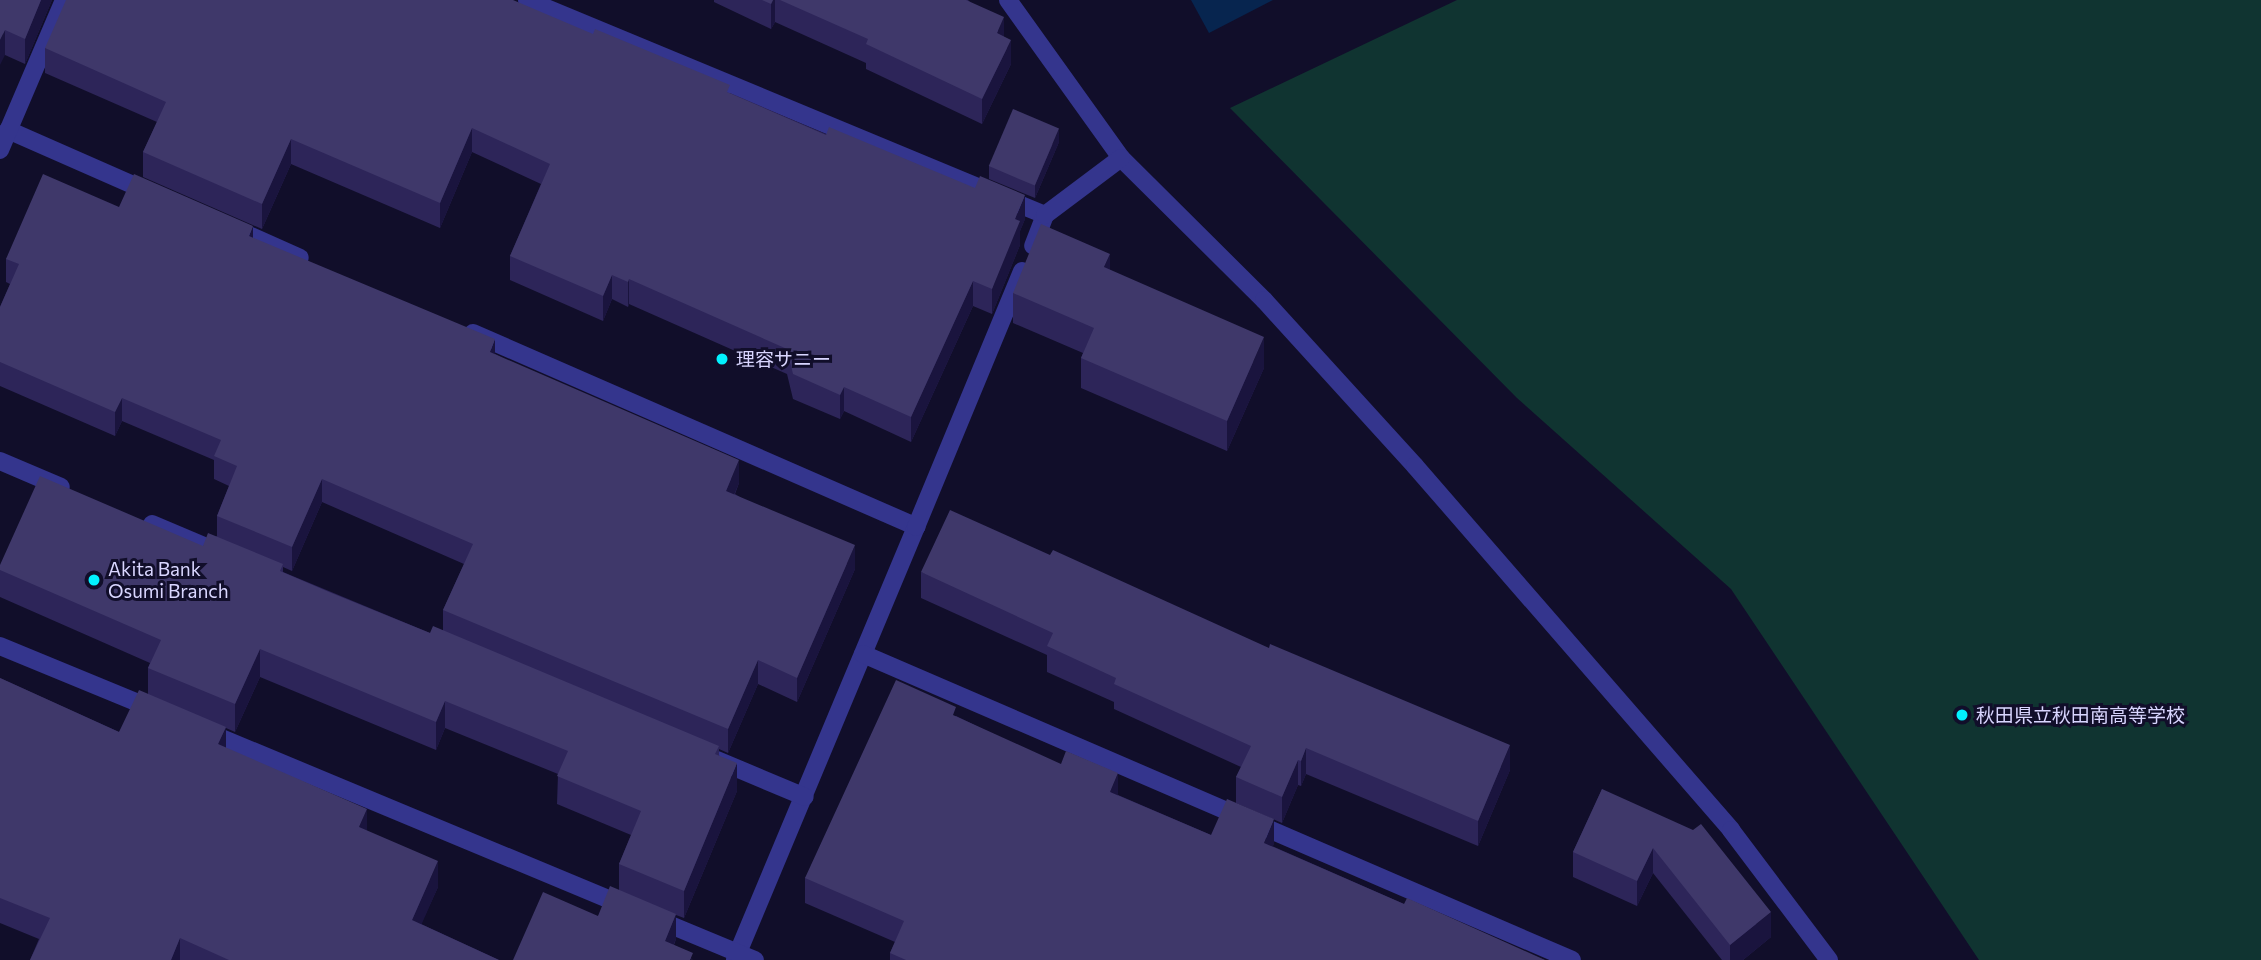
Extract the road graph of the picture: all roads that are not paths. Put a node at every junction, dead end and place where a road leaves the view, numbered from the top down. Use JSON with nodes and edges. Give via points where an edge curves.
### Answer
{"nodes":[{"id":1,"x":64,"y":0,"type":"edge"},
{"id":2,"x":527,"y":0,"type":"edge"},
{"id":3,"x":1008,"y":0,"type":"edge"},
{"id":4,"x":8,"y":130,"type":"junction"},
{"id":5,"x":0,"y":150,"type":"edge"},
{"id":6,"x":1121,"y":158,"type":"junction"},
{"id":7,"x":162,"y":197,"type":"edge"},
{"id":8,"x":1045,"y":215,"type":"junction"},
{"id":9,"x":213,"y":220,"type":"edge"},
{"id":10,"x":315,"y":264,"type":"edge"},
{"id":11,"x":456,"y":326,"type":"edge"},
{"id":12,"x":0,"y":461,"type":"edge"},
{"id":13,"x":77,"y":493,"type":"edge"},
{"id":14,"x":141,"y":520,"type":"edge"},
{"id":15,"x":916,"y":527,"type":"junction"},
{"id":16,"x":243,"y":562,"type":"edge"},
{"id":17,"x":0,"y":646,"type":"edge"},
{"id":18,"x":863,"y":654,"type":"junction"},
{"id":19,"x":165,"y":715,"type":"edge"},
{"id":20,"x":191,"y":725,"type":"edge"},
{"id":21,"x":702,"y":754,"type":"edge"},
{"id":22,"x":805,"y":797,"type":"junction"},
{"id":23,"x":743,"y":958,"type":"edge"},
{"id":24,"x":1572,"y":960,"type":"edge"},
{"id":25,"x":1829,"y":960,"type":"edge"}],
"edges":[{"from":1,"to":4,"type":"street"},
{"from":2,"to":8,"type":"street"},
{"from":3,"to":6,"type":"street"},
{"from":4,"to":5,"type":"street"},
{"from":4,"to":7,"type":"street"},
{"from":6,"to":8,"type":"street"},
{"from":6,"to":25,"type":"street","via":[[1264,300],[1415,466],[1731,830]]},
{"from":8,"to":15,"type":"street"},
{"from":9,"to":10,"type":"street"},
{"from":11,"to":15,"type":"street"},
{"from":12,"to":13,"type":"street"},
{"from":14,"to":16,"type":"street"},
{"from":15,"to":18,"type":"street"},
{"from":17,"to":19,"type":"street"},
{"from":18,"to":22,"type":"street"},
{"from":18,"to":24,"type":"street"},
{"from":20,"to":23,"type":"street"},
{"from":21,"to":22,"type":"street"},
{"from":22,"to":23,"type":"street"}]}
